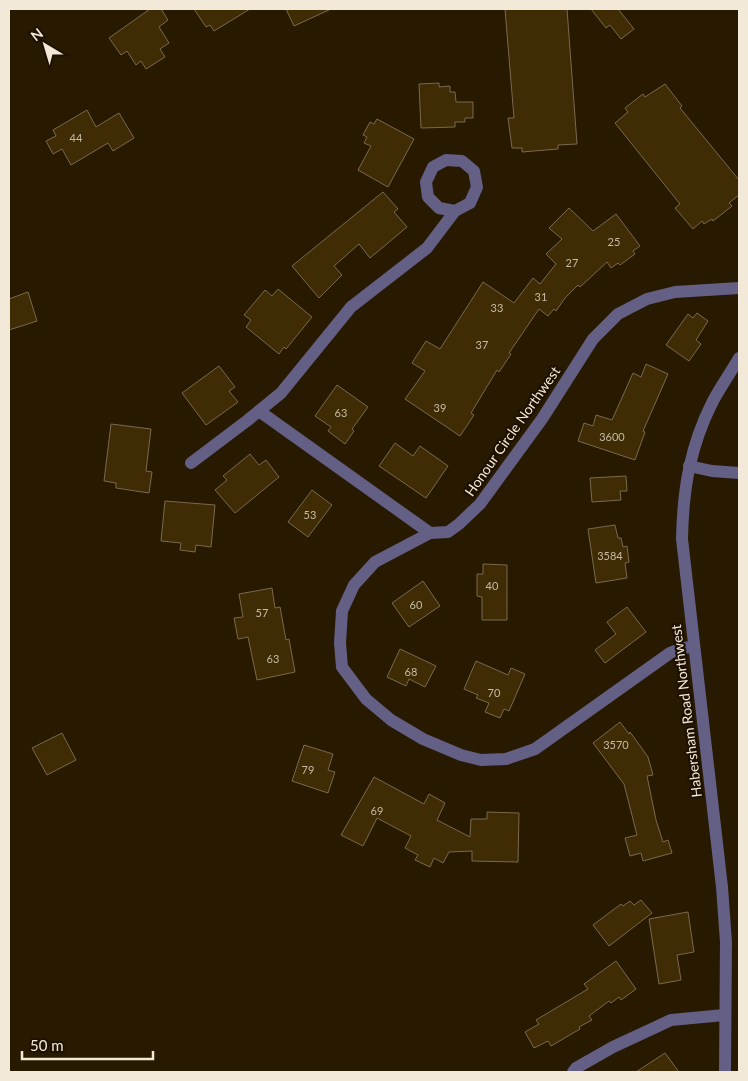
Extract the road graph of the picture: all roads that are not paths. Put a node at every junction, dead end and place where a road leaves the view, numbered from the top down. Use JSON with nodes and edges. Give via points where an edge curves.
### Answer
{"nodes":[{"id":1,"x":455,"y":211,"type":"junction"},
{"id":2,"x":739,"y":288,"type":"edge"},
{"id":3,"x":739,"y":358,"type":"edge"},
{"id":4,"x":259,"y":411,"type":"junction"},
{"id":5,"x":191,"y":462,"type":"dead end"},
{"id":6,"x":689,"y":466,"type":"junction"},
{"id":7,"x":739,"y":473,"type":"edge"},
{"id":8,"x":430,"y":533,"type":"junction"},
{"id":9,"x":693,"y":647,"type":"junction"},
{"id":10,"x":724,"y":1015,"type":"junction"},
{"id":11,"x":573,"y":1072,"type":"edge"},
{"id":12,"x":725,"y":1072,"type":"edge"}],
"edges":[{"from":1,"to":1,"type":"street","via":[[470,203],[478,188],[474,171],[462,161],[446,160],[432,167],[426,182],[428,197],[439,208]]},
{"from":1,"to":4,"type":"street","via":[[427,248],[351,306],[280,393]]},
{"from":2,"to":8,"type":"street","name":"Honour Circle Northwest","via":[[675,292],[647,298],[618,314],[593,339],[542,419],[480,504],[448,532]]},
{"from":3,"to":6,"type":"street","name":"Habersham Road Northwest","via":[[713,400]]},
{"from":4,"to":5,"type":"street"},
{"from":4,"to":8,"type":"street"},
{"from":6,"to":7,"type":"street","via":[[712,472]]},
{"from":6,"to":9,"type":"street","name":"Habersham Road Northwest","via":[[683,500],[682,539]]},
{"from":8,"to":9,"type":"street","name":"Honour Circle Northwest","via":[[375,562],[354,585],[342,612],[342,667],[366,699],[391,720],[422,739],[461,756],[481,760],[506,759],[535,749],[670,653]]},
{"from":9,"to":10,"type":"street","name":"Habersham Road Northwest","via":[[722,887],[726,942]]},
{"from":10,"to":11,"type":"street","via":[[671,1020],[613,1047]]},
{"from":10,"to":12,"type":"street","name":"Habersham Road Northwest"}]}
